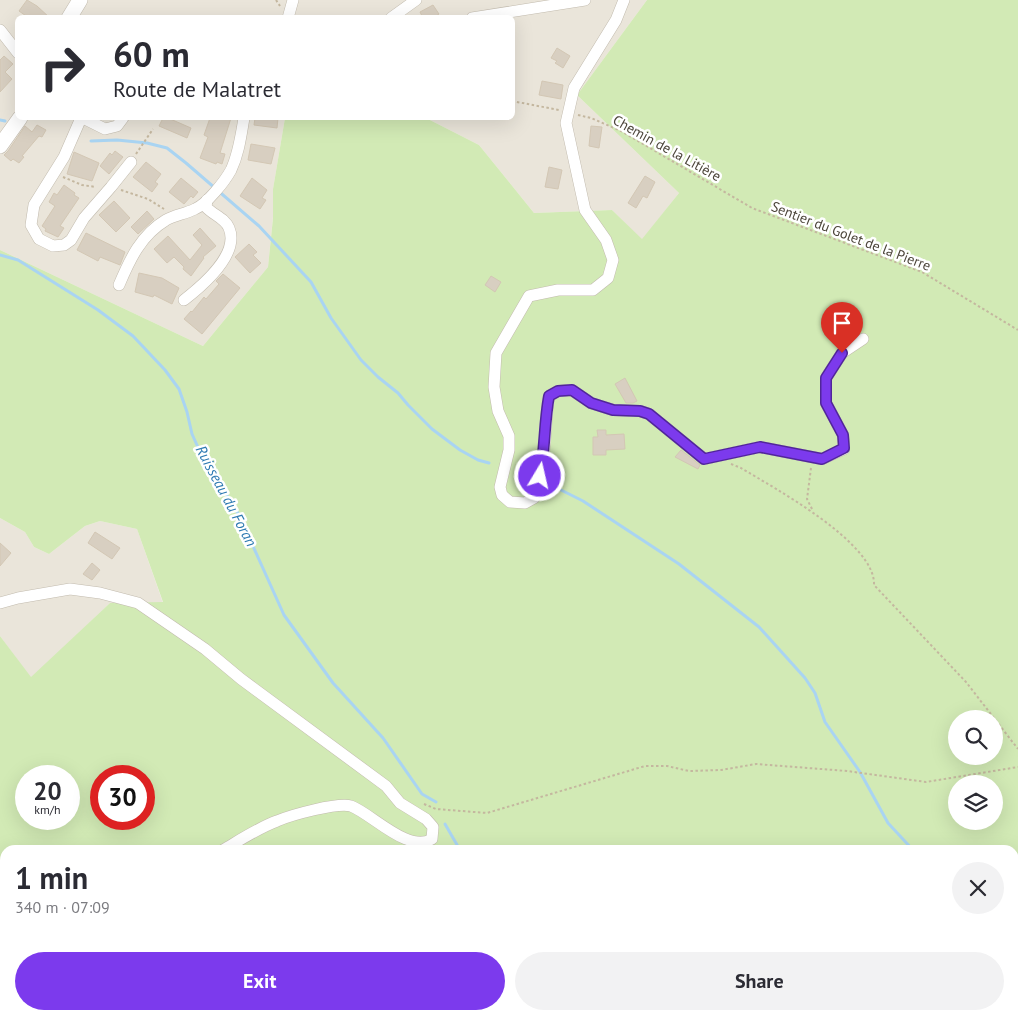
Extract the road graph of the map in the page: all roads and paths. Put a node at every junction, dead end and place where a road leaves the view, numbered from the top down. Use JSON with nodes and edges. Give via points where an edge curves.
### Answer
{"nodes":[{"id":1,"x":80,"y":0,"type":"edge"},
{"id":2,"x":293,"y":0,"type":"edge"},
{"id":3,"x":416,"y":0,"type":"edge"},
{"id":4,"x":585,"y":0,"type":"edge"},
{"id":5,"x":624,"y":0,"type":"edge"},
{"id":6,"x":71,"y":15,"type":"edge"},
{"id":7,"x":289,"y":15,"type":"edge"},
{"id":8,"x":395,"y":15,"type":"edge"},
{"id":9,"x":491,"y":15,"type":"edge"},
{"id":10,"x":0,"y":30,"type":"edge"},
{"id":11,"x":15,"y":49,"type":"edge"},
{"id":12,"x":515,"y":102,"type":"edge"},
{"id":13,"x":569,"y":112,"type":"junction"},
{"id":14,"x":19,"y":120,"type":"edge"},
{"id":15,"x":81,"y":120,"type":"edge"},
{"id":16,"x":86,"y":120,"type":"edge"},
{"id":17,"x":121,"y":120,"type":"edge"},
{"id":18,"x":244,"y":120,"type":"edge"},
{"id":19,"x":153,"y":129,"type":"dead end"},
{"id":20,"x":0,"y":146,"type":"edge"},
{"id":21,"x":134,"y":158,"type":"joint"},
{"id":22,"x":58,"y":175,"type":"dead end"},
{"id":23,"x":111,"y":187,"type":"junction"},
{"id":24,"x":210,"y":197,"type":"junction"},
{"id":25,"x":752,"y":208,"type":"joint"},
{"id":26,"x":174,"y":216,"type":"junction"},
{"id":27,"x":119,"y":285,"type":"dead end"},
{"id":28,"x":184,"y":300,"type":"dead end"},
{"id":29,"x":1018,"y":330,"type":"edge"},
{"id":30,"x":863,"y":339,"type":"dead end"},
{"id":31,"x":714,"y":456,"type":"junction"},
{"id":32,"x":812,"y":457,"type":"junction"},
{"id":33,"x":814,"y":513,"type":"junction"},
{"id":34,"x":0,"y":603,"type":"edge"},
{"id":35,"x":1018,"y":749,"type":"edge"},
{"id":36,"x":1018,"y":767,"type":"edge"},
{"id":37,"x":421,"y":803,"type":"dead end"},
{"id":38,"x":232,"y":845,"type":"edge"}],
"edges":[{"from":1,"to":6,"type":"street"},
{"from":2,"to":7,"type":"street"},
{"from":3,"to":8,"type":"street"},
{"from":4,"to":9,"type":"street"},
{"from":5,"to":13,"type":"street","via":[[616,20],[574,88]]},
{"from":10,"to":11,"type":"street"},
{"from":12,"to":13,"type":"path","name":"Chemin de la Litière"},
{"from":13,"to":25,"type":"path","name":"Chemin de la Litière","via":[[620,131]]},
{"from":13,"to":31,"type":"street","via":[[566,122],[585,210],[606,240],[613,260],[608,278],[593,290],[558,290],[529,296],[496,353],[494,387],[498,411],[509,436],[500,486],[502,496],[510,502],[525,503],[534,498],[544,453],[549,396],[558,391],[572,390],[591,403],[613,410],[649,414],[704,459]]},
{"from":14,"to":20,"type":"street"},
{"from":15,"to":23,"type":"street","via":[[64,157],[34,205],[31,225],[39,239],[53,246],[64,245],[71,240],[84,218]]},
{"from":16,"to":17,"type":"street","via":[[105,129],[117,126]]},
{"from":18,"to":24,"type":"street","via":[[238,152],[230,171]]},
{"from":19,"to":21,"type":"path"},
{"from":21,"to":23,"type":"street"},
{"from":22,"to":23,"type":"path","via":[[82,185]]},
{"from":23,"to":26,"type":"path","via":[[148,198]]},
{"from":24,"to":26,"type":"street","via":[[196,209]]},
{"from":24,"to":28,"type":"street","via":[[206,207],[229,226],[230,248],[204,285]]},
{"from":25,"to":29,"type":"path","name":"Sentier du Golet de la Pierre","via":[[922,272]]},
{"from":26,"to":27,"type":"street","via":[[141,242]]},
{"from":30,"to":32,"type":"street","via":[[842,353],[826,378],[826,403],[843,435],[844,448],[822,459]]},
{"from":31,"to":32,"type":"street","via":[[760,447]]},
{"from":31,"to":33,"type":"path","via":[[741,468]]},
{"from":32,"to":33,"type":"path","via":[[807,499]]},
{"from":33,"to":35,"type":"path","via":[[851,544],[875,576],[874,585],[966,682]]},
{"from":34,"to":38,"type":"street","via":[[70,589],[138,602],[206,649],[241,679],[386,786],[400,803],[433,827],[432,839],[426,843],[417,842],[394,834],[362,811],[335,805],[277,821]]},
{"from":36,"to":37,"type":"path","via":[[926,782],[756,764],[689,771],[645,766],[487,813],[436,809]]}]}
